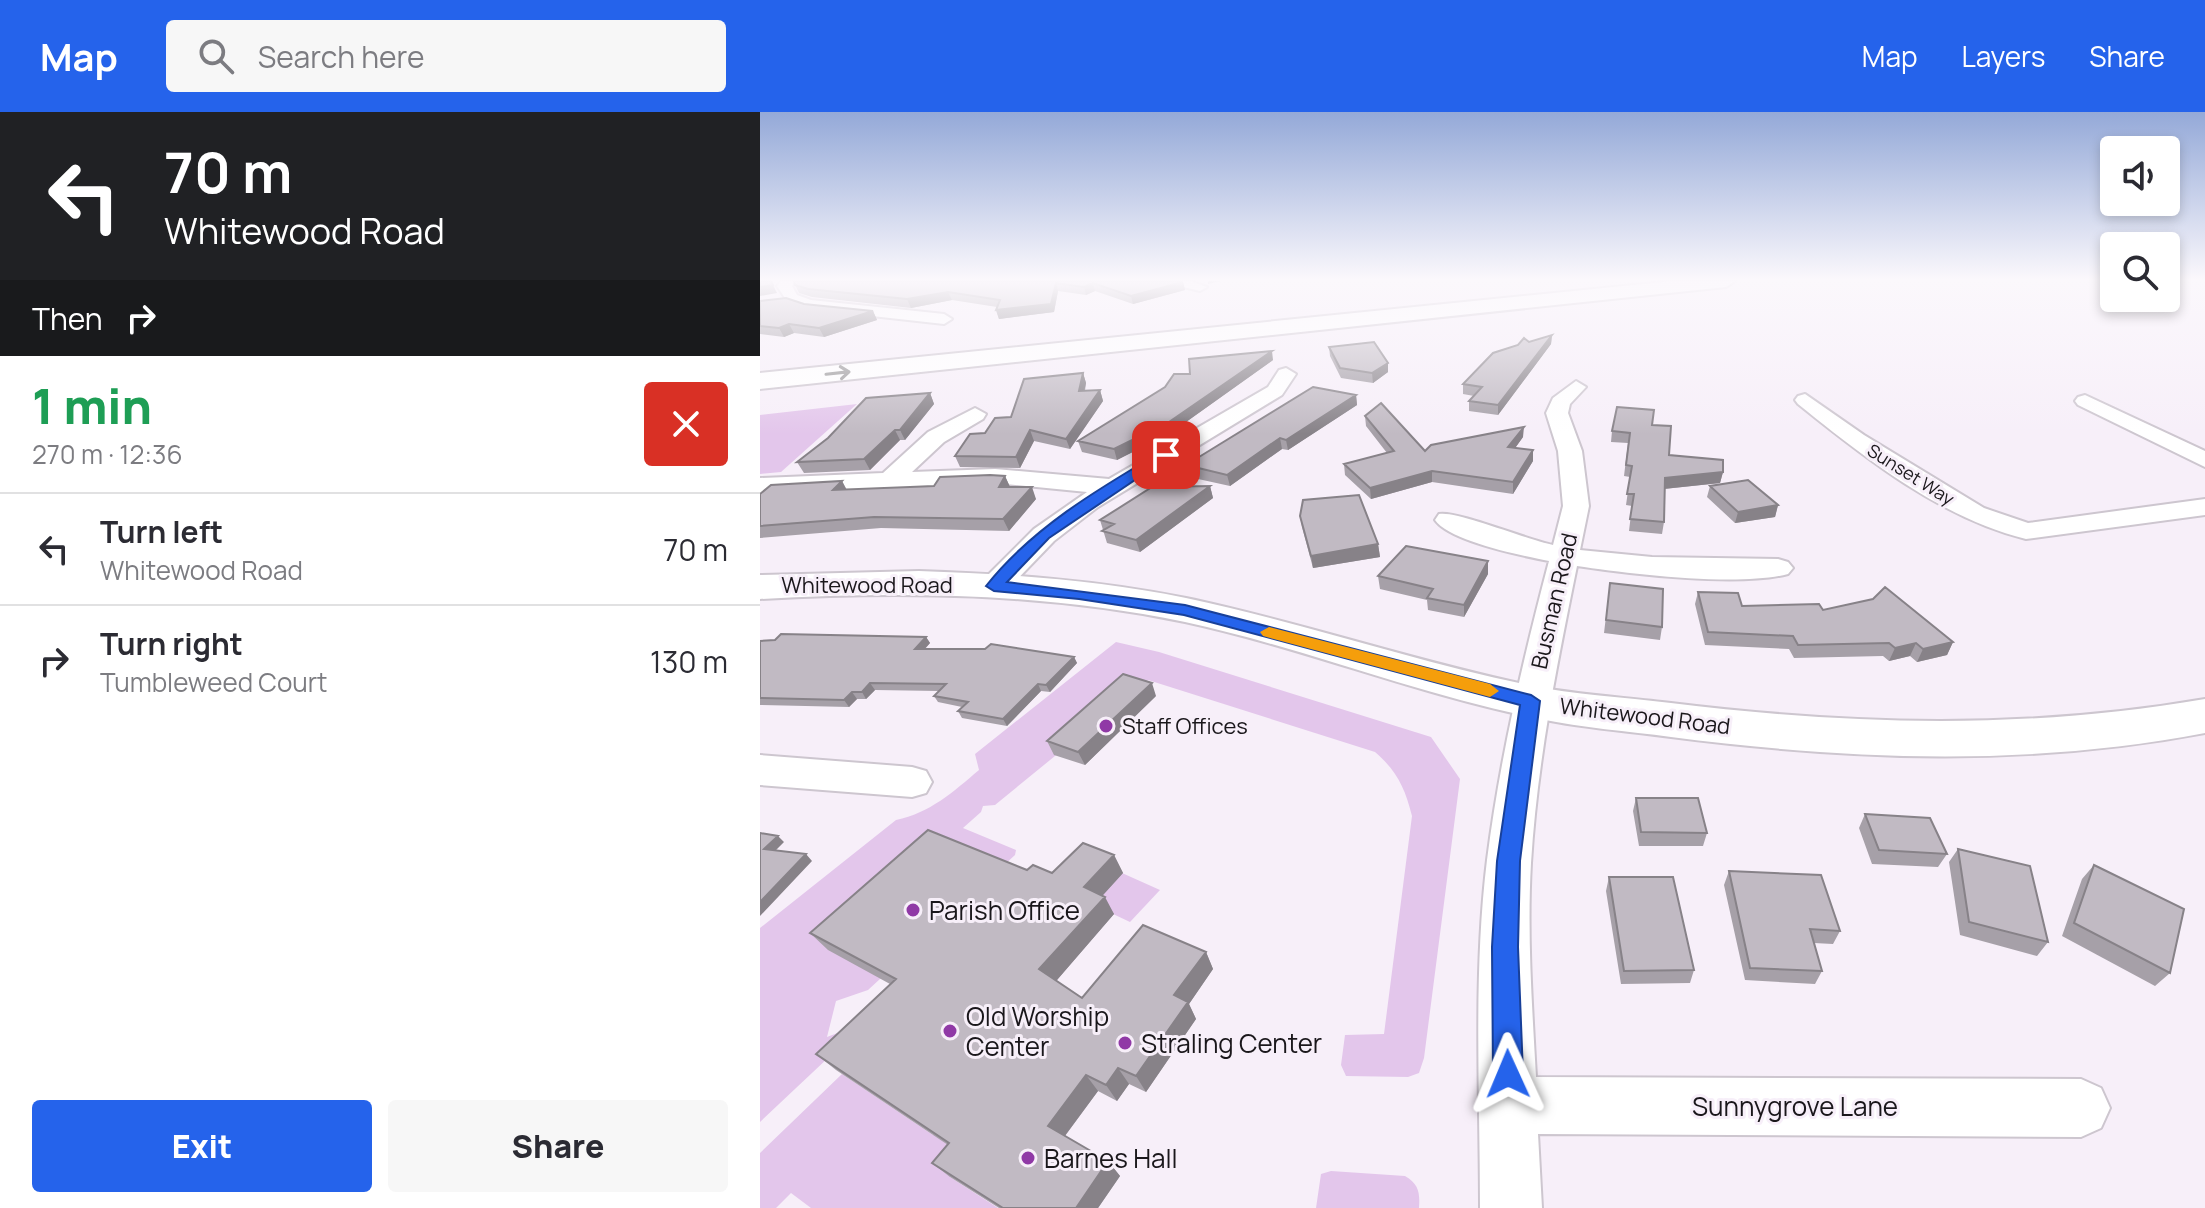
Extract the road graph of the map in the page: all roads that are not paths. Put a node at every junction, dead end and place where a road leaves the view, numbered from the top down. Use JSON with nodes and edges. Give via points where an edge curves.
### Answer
{"nodes":[{"id":1,"x":1072,"y":332,"type":"edge"},
{"id":2,"x":1232,"y":332,"type":"edge"},
{"id":3,"x":760,"y":363,"type":"edge"},
{"id":4,"x":1286,"y":374,"type":"dead end"},
{"id":5,"x":760,"y":381,"type":"edge"},
{"id":6,"x":1576,"y":387,"type":"dead end"},
{"id":7,"x":1805,"y":400,"type":"dead end"},
{"id":8,"x":2085,"y":401,"type":"dead end"},
{"id":9,"x":975,"y":414,"type":"dead end"},
{"id":10,"x":2205,"y":460,"type":"edge"},
{"id":11,"x":892,"y":478,"type":"junction"},
{"id":12,"x":760,"y":486,"type":"edge"},
{"id":13,"x":1111,"y":487,"type":"junction"},
{"id":14,"x":2205,"y":507,"type":"edge"},
{"id":15,"x":1448,"y":520,"type":"dead end"},
{"id":16,"x":1566,"y":556,"type":"junction"},
{"id":17,"x":1778,"y":568,"type":"dead end"},
{"id":18,"x":994,"y":586,"type":"junction"},
{"id":19,"x":760,"y":587,"type":"edge"},
{"id":20,"x":1531,"y":701,"type":"junction"},
{"id":21,"x":2205,"y":716,"type":"edge"},
{"id":22,"x":760,"y":770,"type":"edge"},
{"id":23,"x":912,"y":782,"type":"dead end"},
{"id":24,"x":1509,"y":1105,"type":"junction"},
{"id":25,"x":2081,"y":1108,"type":"dead end"},
{"id":26,"x":1511,"y":1208,"type":"edge"}],
"edges":[{"from":1,"to":3,"type":"main road"},
{"from":5,"to":2,"type":"main road","one_way":true},
{"from":4,"to":13,"type":"street","via":[[1275,391]]},
{"from":6,"to":16,"type":"street","name":"Busman Road","via":[[1560,402],[1557,413],[1576,482]]},
{"from":7,"to":14,"type":"street","name":"Sunset Way","via":[[1856,440],[1975,514],[2026,531]]},
{"from":8,"to":10,"type":"street"},
{"from":9,"to":11,"type":"street","via":[[936,437]]},
{"from":11,"to":12,"type":"street"},
{"from":11,"to":13,"type":"street","via":[[995,476]]},
{"from":13,"to":18,"type":"street","via":[[1044,535]]},
{"from":15,"to":16,"type":"street","via":[[1478,535]]},
{"from":16,"to":17,"type":"street","via":[[1707,569]]},
{"from":16,"to":20,"type":"street","name":"Busman Road"},
{"from":18,"to":19,"type":"main road","name":"Whitewood Road","via":[[920,582]]},
{"from":18,"to":20,"type":"main road","name":"Whitewood Road","via":[[1185,610]]},
{"from":20,"to":21,"type":"main road","name":"Whitewood Road","via":[[1861,738],[2040,736],[2129,730]]},
{"from":20,"to":24,"type":"street","name":"Busman Road","via":[[1509,861]]},
{"from":22,"to":23,"type":"street"},
{"from":24,"to":25,"type":"street","name":"Sunnygrove Lane"},
{"from":24,"to":26,"type":"street","name":"Busman Road"}]}
